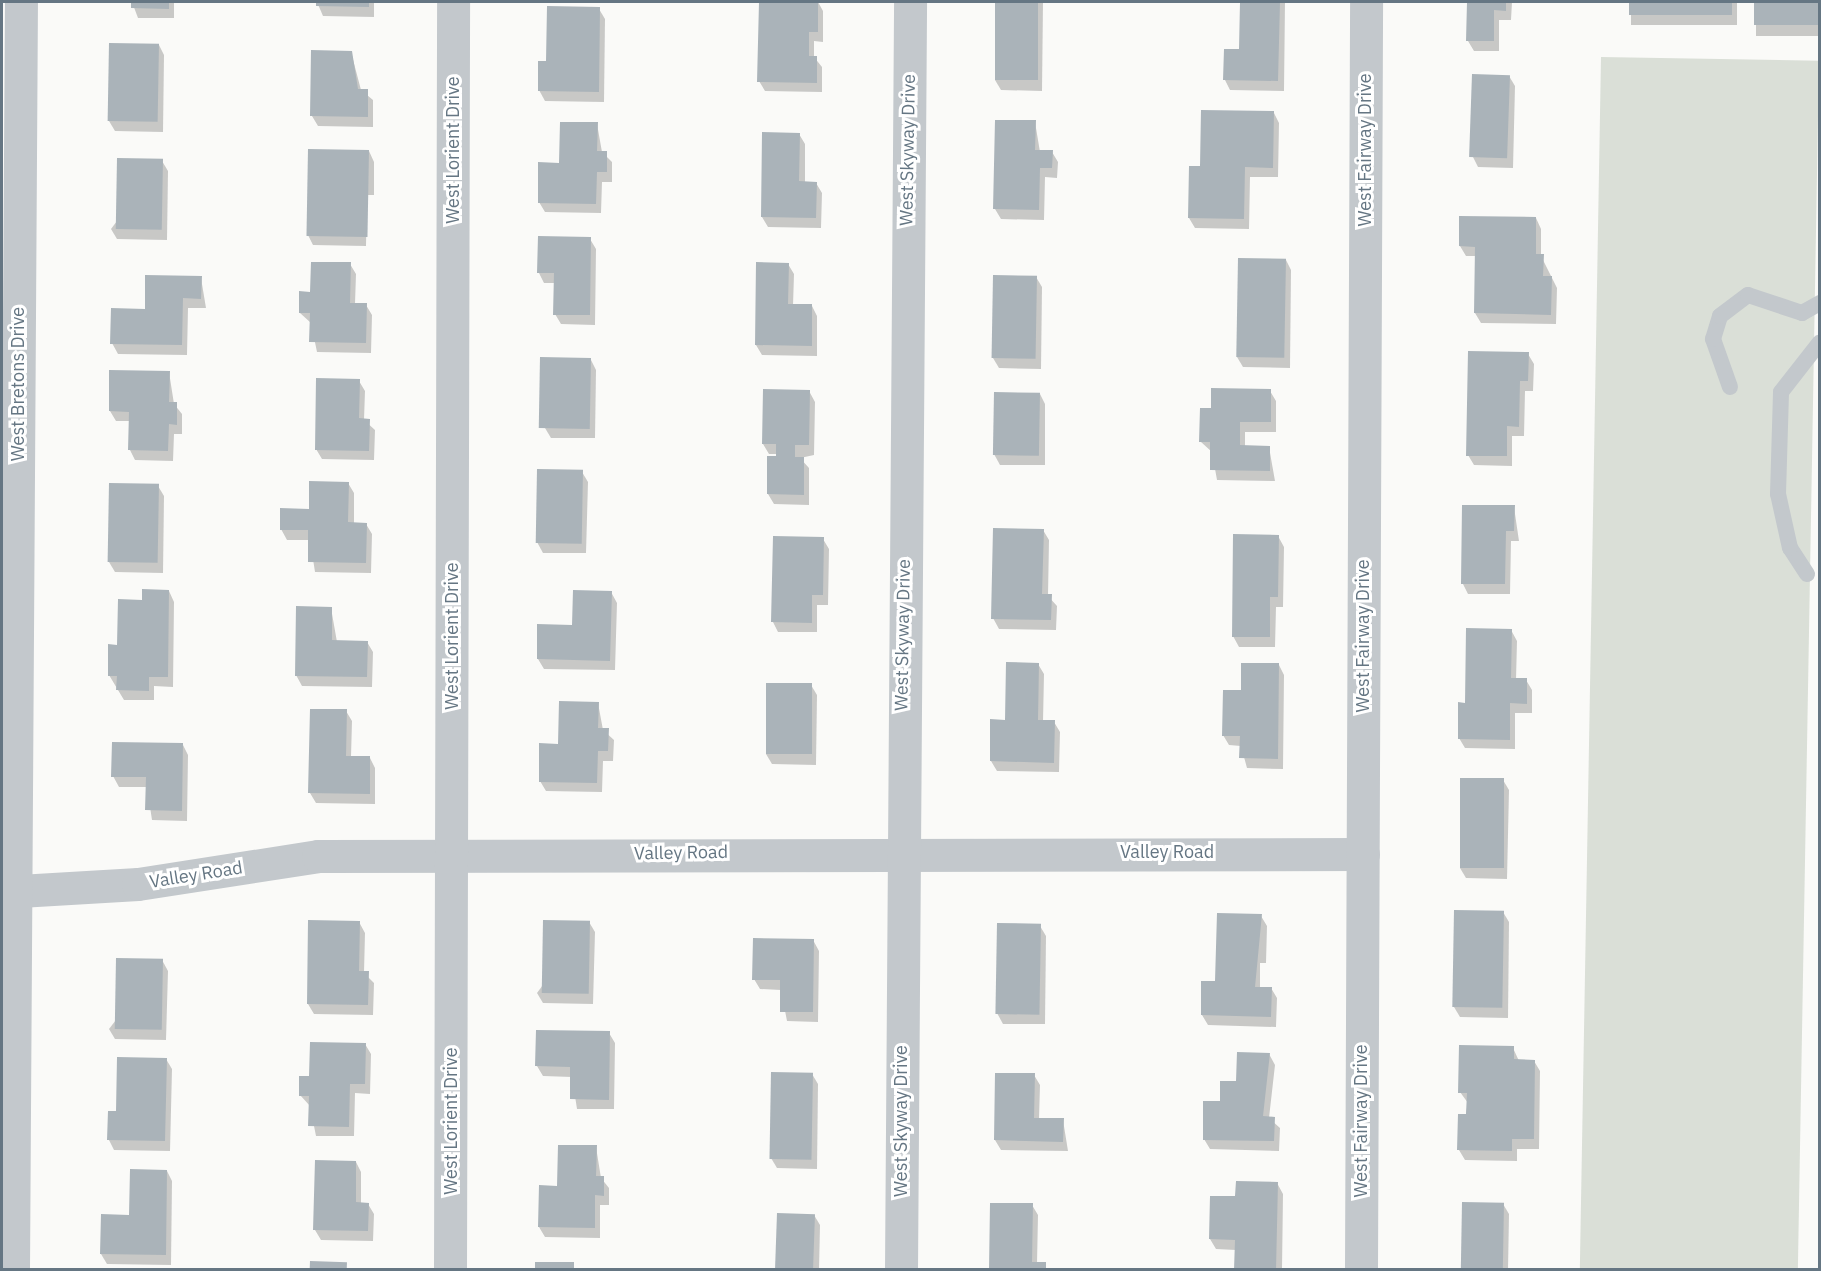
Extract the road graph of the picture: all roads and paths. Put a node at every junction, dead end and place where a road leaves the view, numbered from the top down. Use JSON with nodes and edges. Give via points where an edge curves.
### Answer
{"nodes":[{"id":1,"x":21,"y":2,"type":"edge"},
{"id":2,"x":453,"y":2,"type":"edge"},
{"id":3,"x":910,"y":2,"type":"edge"},
{"id":4,"x":1366,"y":2,"type":"edge"},
{"id":5,"x":1820,"y":303,"type":"edge"},
{"id":6,"x":1820,"y":342,"type":"edge"},
{"id":7,"x":1730,"y":387,"type":"dead end"},
{"id":8,"x":1807,"y":574,"type":"dead end"},
{"id":9,"x":900,"y":851,"type":"junction"},
{"id":10,"x":1363,"y":854,"type":"junction"},
{"id":11,"x":451,"y":855,"type":"junction"},
{"id":12,"x":8,"y":892,"type":"edge"},
{"id":13,"x":13,"y":1269,"type":"edge"},
{"id":14,"x":450,"y":1269,"type":"edge"},
{"id":15,"x":902,"y":1269,"type":"edge"},
{"id":16,"x":1361,"y":1269,"type":"edge"}],
"edges":[{"from":1,"to":12,"type":"street","name":"West Bretons Drive"},
{"from":2,"to":11,"type":"street","name":"West Lorient Drive"},
{"from":3,"to":9,"type":"street","name":"West Skyway Drive"},
{"from":4,"to":10,"type":"street","name":"West Fairway Drive"},
{"from":5,"to":7,"type":"lane","via":[[1802,313],[1748,295],[1720,316],[1713,339]]},
{"from":6,"to":8,"type":"lane","via":[[1781,392],[1778,494],[1790,548]]},
{"from":9,"to":10,"type":"street","name":"Valley Road"},
{"from":9,"to":11,"type":"street","name":"Valley Road"},
{"from":9,"to":15,"type":"street","name":"West Skyway Drive"},
{"from":10,"to":16,"type":"street","name":"West Fairway Drive"},
{"from":11,"to":12,"type":"street","name":"Valley Road","via":[[318,856],[138,885]]},
{"from":11,"to":14,"type":"street","name":"West Lorient Drive"},
{"from":12,"to":13,"type":"street","name":"West Bretons Drive"}]}
